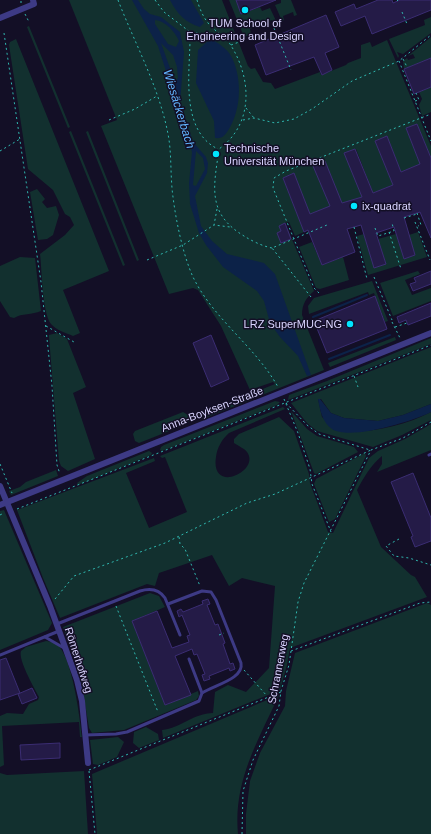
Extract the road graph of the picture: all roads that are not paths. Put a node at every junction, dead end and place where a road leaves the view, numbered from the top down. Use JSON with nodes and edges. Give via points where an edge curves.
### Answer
{"nodes":[{"id":1,"x":34,"y":2,"type":"edge"},
{"id":2,"x":0,"y":18,"type":"edge"},
{"id":3,"x":431,"y":333,"type":"edge"},
{"id":4,"x":0,"y":486,"type":"edge"},
{"id":5,"x":7,"y":502,"type":"junction"},
{"id":6,"x":0,"y":505,"type":"edge"},
{"id":7,"x":168,"y":604,"type":"junction"},
{"id":8,"x":58,"y":628,"type":"junction"},
{"id":9,"x":180,"y":635,"type":"dead end"},
{"id":10,"x":45,"y":637,"type":"junction"},
{"id":11,"x":66,"y":649,"type":"junction"},
{"id":12,"x":0,"y":655,"type":"edge"},
{"id":13,"x":189,"y":659,"type":"dead end"},
{"id":14,"x":202,"y":693,"type":"junction"},
{"id":15,"x":85,"y":735,"type":"junction"},
{"id":16,"x":88,"y":763,"type":"dead end"}],
"edges":[{"from":1,"to":2,"type":"street"},
{"from":3,"to":5,"type":"street","name":"Anna-Boyksen-Straße"},
{"from":4,"to":5,"type":"street","name":"Römerhofweg"},
{"from":5,"to":6,"type":"street","name":"Anna-Boyksen-Straße"},
{"from":5,"to":8,"type":"street","name":"Römerhofweg"},
{"from":7,"to":8,"type":"lane","via":[[161,593],[150,589],[114,601]]},
{"from":7,"to":9,"type":"lane"},
{"from":7,"to":14,"type":"lane","via":[[202,591],[210,591],[214,595],[241,667],[236,676]]},
{"from":8,"to":10,"type":"lane"},
{"from":8,"to":11,"type":"street","name":"Römerhofweg"},
{"from":10,"to":11,"type":"lane"},
{"from":10,"to":12,"type":"lane"},
{"from":11,"to":15,"type":"street","name":"Römerhofweg","via":[[80,694]]},
{"from":13,"to":14,"type":"lane"},
{"from":14,"to":15,"type":"lane","via":[[202,698],[195,704],[161,718],[116,734]]},
{"from":15,"to":16,"type":"street","name":"Römerhofweg"}]}
